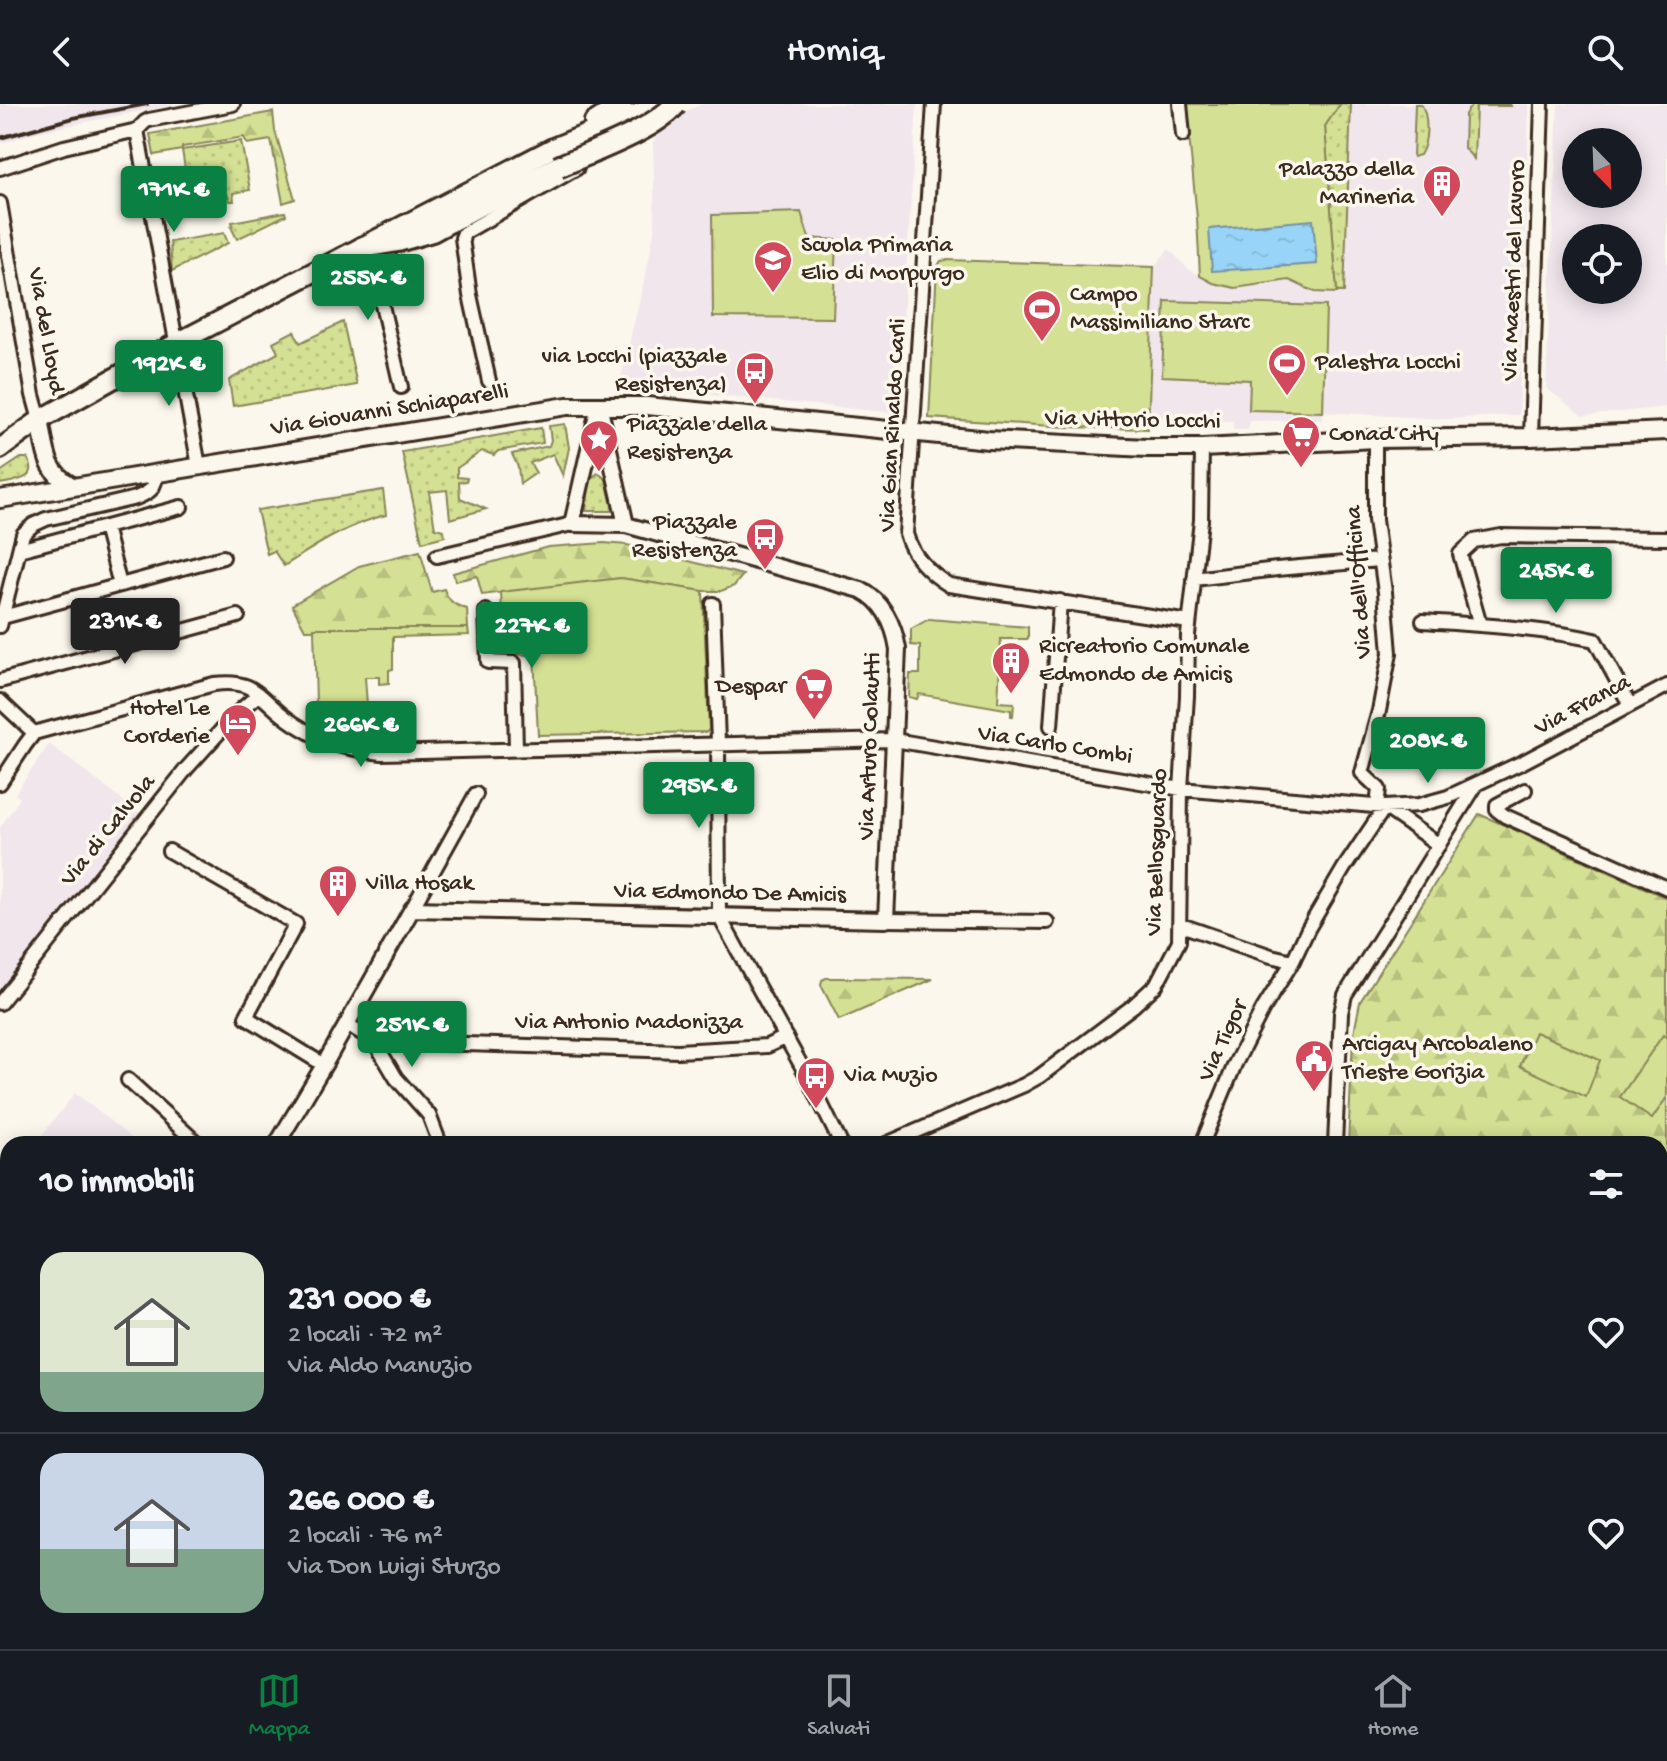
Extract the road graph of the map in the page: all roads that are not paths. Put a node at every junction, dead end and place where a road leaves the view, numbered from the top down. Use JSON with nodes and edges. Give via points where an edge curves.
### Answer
{"nodes":[{"id":1,"x":233,"y":104,"type":"edge"},
{"id":2,"x":661,"y":104,"type":"edge"},
{"id":3,"x":676,"y":104,"type":"edge"},
{"id":4,"x":934,"y":104,"type":"edge"},
{"id":5,"x":1180,"y":104,"type":"edge"},
{"id":6,"x":1542,"y":104,"type":"edge"},
{"id":7,"x":625,"y":111,"type":"edge"},
{"id":8,"x":137,"y":130,"type":"junction"},
{"id":9,"x":1183,"y":135,"type":"dead end"},
{"id":10,"x":557,"y":157,"type":"junction"},
{"id":11,"x":0,"y":168,"type":"edge"},
{"id":12,"x":0,"y":203,"type":"edge"},
{"id":13,"x":363,"y":247,"type":"junction"},
{"id":14,"x":175,"y":344,"type":"junction"},
{"id":15,"x":489,"y":381,"type":"dead end"},
{"id":16,"x":401,"y":387,"type":"dead end"},
{"id":17,"x":599,"y":405,"type":"junction"},
{"id":18,"x":40,"y":420,"type":"junction"},
{"id":19,"x":1667,"y":431,"type":"edge"},
{"id":20,"x":914,"y":432,"type":"junction"},
{"id":21,"x":1531,"y":437,"type":"junction"},
{"id":22,"x":1375,"y":439,"type":"junction"},
{"id":23,"x":1202,"y":448,"type":"junction"},
{"id":24,"x":0,"y":449,"type":"edge"},
{"id":25,"x":199,"y":466,"type":"junction"},
{"id":26,"x":613,"y":466,"type":"junction"},
{"id":27,"x":585,"y":467,"type":"junction"},
{"id":28,"x":156,"y":472,"type":"junction"},
{"id":29,"x":72,"y":486,"type":"junction"},
{"id":30,"x":0,"y":499,"type":"edge"},
{"id":31,"x":181,"y":507,"type":"dead end"},
{"id":32,"x":572,"y":524,"type":"junction"},
{"id":33,"x":626,"y":525,"type":"junction"},
{"id":34,"x":105,"y":527,"type":"junction"},
{"id":35,"x":1667,"y":538,"type":"edge"},
{"id":36,"x":19,"y":550,"type":"junction"},
{"id":37,"x":437,"y":556,"type":"dead end"},
{"id":38,"x":223,"y":557,"type":"dead end"},
{"id":39,"x":1379,"y":560,"type":"junction"},
{"id":40,"x":1194,"y":579,"type":"junction"},
{"id":41,"x":120,"y":585,"type":"junction"},
{"id":42,"x":1060,"y":601,"type":"junction"},
{"id":43,"x":713,"y":604,"type":"dead end"},
{"id":44,"x":486,"y":611,"type":"dead end"},
{"id":45,"x":238,"y":616,"type":"dead end"},
{"id":46,"x":1423,"y":621,"type":"dead end"},
{"id":47,"x":1,"y":622,"type":"edge"},
{"id":48,"x":1189,"y":622,"type":"junction"},
{"id":49,"x":1480,"y":625,"type":"junction"},
{"id":50,"x":0,"y":681,"type":"edge"},
{"id":51,"x":1667,"y":686,"type":"edge"},
{"id":52,"x":259,"y":694,"type":"junction"},
{"id":53,"x":0,"y":701,"type":"edge"},
{"id":54,"x":1630,"y":705,"type":"junction"},
{"id":55,"x":1051,"y":726,"type":"dead end"},
{"id":56,"x":34,"y":733,"type":"junction"},
{"id":57,"x":894,"y":740,"type":"junction"},
{"id":58,"x":718,"y":743,"type":"junction"},
{"id":59,"x":516,"y":749,"type":"junction"},
{"id":60,"x":0,"y":783,"type":"edge"},
{"id":61,"x":1476,"y":784,"type":"junction"},
{"id":62,"x":1181,"y":789,"type":"junction"},
{"id":63,"x":1525,"y":790,"type":"dead end"},
{"id":64,"x":476,"y":794,"type":"dead end"},
{"id":65,"x":1381,"y":807,"type":"junction"},
{"id":66,"x":1439,"y":845,"type":"junction"},
{"id":67,"x":169,"y":851,"type":"dead end"},
{"id":68,"x":1667,"y":888,"type":"edge"},
{"id":69,"x":412,"y":909,"type":"junction"},
{"id":70,"x":719,"y":916,"type":"junction"},
{"id":71,"x":886,"y":920,"type":"junction"},
{"id":72,"x":1047,"y":922,"type":"dead end"},
{"id":73,"x":1181,"y":925,"type":"junction"},
{"id":74,"x":1293,"y":961,"type":"junction"},
{"id":75,"x":0,"y":1003,"type":"edge"},
{"id":76,"x":347,"y":1024,"type":"junction"},
{"id":77,"x":786,"y":1037,"type":"junction"},
{"id":78,"x":374,"y":1041,"type":"junction"},
{"id":79,"x":324,"y":1065,"type":"junction"},
{"id":80,"x":128,"y":1080,"type":"dead end"},
{"id":81,"x":188,"y":1136,"type":"edge"},
{"id":82,"x":282,"y":1136,"type":"edge"},
{"id":83,"x":438,"y":1136,"type":"edge"},
{"id":84,"x":837,"y":1136,"type":"edge"},
{"id":85,"x":905,"y":1136,"type":"edge"},
{"id":86,"x":1205,"y":1136,"type":"edge"},
{"id":87,"x":1335,"y":1136,"type":"edge"}],
"edges":[{"from":1,"to":8,"type":"street","via":[[149,120]]},
{"from":2,"to":7,"type":"main road"},
{"from":3,"to":10,"type":"highway","bridge":true,"via":[[643,128]]},
{"from":4,"to":20,"type":"street","name":"Via Gian Rinaldo Carli"},
{"from":5,"to":9,"type":"street"},
{"from":6,"to":21,"type":"street","name":"Via Maestri del Lavoro"},
{"from":7,"to":10,"type":"main road"},
{"from":7,"to":15,"type":"street","via":[[632,127],[629,140],[619,149],[464,233],[470,295]]},
{"from":8,"to":11,"type":"street"},
{"from":8,"to":14,"type":"street"},
{"from":10,"to":13,"type":"highway","via":[[432,231]]},
{"from":12,"to":18,"type":"street","name":"Via del Lloyd"},
{"from":13,"to":14,"type":"main road"},
{"from":13,"to":16,"type":"street","via":[[375,275]]},
{"from":14,"to":18,"type":"main road"},
{"from":14,"to":25,"type":"street"},
{"from":17,"to":20,"type":"main road","name":"Via Vittorio Locchi"},
{"from":17,"to":25,"type":"main road","name":"Via Giovanni Schiaparelli"},
{"from":17,"to":26,"type":"street"},
{"from":17,"to":27,"type":"street"},
{"from":18,"to":24,"type":"main road"},
{"from":18,"to":29,"type":"main road","via":[[51,469]]},
{"from":19,"to":21,"type":"main road","name":"Via Vittorio Locchi"},
{"from":20,"to":23,"type":"main road","name":"Via Vittorio Locchi","via":[[1035,444]]},
{"from":20,"to":42,"type":"street","name":"Via Gian Rinaldo Carli","via":[[906,534],[922,563],[949,585]]},
{"from":21,"to":22,"type":"main road","name":"Via Vittorio Locchi"},
{"from":22,"to":23,"type":"main road","name":"Via Vittorio Locchi"},
{"from":22,"to":39,"type":"street","name":"Via dell'Officina"},
{"from":23,"to":40,"type":"street","name":"Via Bellosguardo"},
{"from":25,"to":28,"type":"main road","name":"Via Giovanni Schiaparelli"},
{"from":26,"to":27,"type":"street"},
{"from":26,"to":33,"type":"street"},
{"from":27,"to":32,"type":"street"},
{"from":28,"to":29,"type":"main road","name":"Via Giovanni Schiaparelli"},
{"from":28,"to":36,"type":"street","via":[[148,493],[33,525],[23,534]]},
{"from":29,"to":30,"type":"main road","name":"Via Giovanni Schiaparelli"},
{"from":31,"to":34,"type":"street"},
{"from":32,"to":33,"type":"street"},
{"from":32,"to":37,"type":"street"},
{"from":33,"to":57,"type":"street","name":"Via Arturo Colautti","via":[[872,595],[896,635]]},
{"from":34,"to":36,"type":"street"},
{"from":34,"to":41,"type":"street"},
{"from":35,"to":49,"type":"street","via":[[1501,536],[1474,541],[1460,554]]},
{"from":36,"to":47,"type":"street"},
{"from":38,"to":41,"type":"street"},
{"from":39,"to":40,"type":"street"},
{"from":39,"to":65,"type":"street","name":"Via dell'Officina","via":[[1390,653],[1362,773],[1379,789]]},
{"from":40,"to":48,"type":"street","name":"Via Bellosguardo"},
{"from":41,"to":47,"type":"street"},
{"from":42,"to":48,"type":"street","name":"Via Gian Rinaldo Carli"},
{"from":42,"to":55,"type":"street"},
{"from":43,"to":58,"type":"street"},
{"from":44,"to":59,"type":"street","via":[[488,662],[514,663]]},
{"from":45,"to":50,"type":"street"},
{"from":46,"to":49,"type":"street"},
{"from":48,"to":62,"type":"street","name":"Via Bellosguardo"},
{"from":49,"to":54,"type":"street","via":[[1595,640]]},
{"from":51,"to":54,"type":"street","name":"Via Franca"},
{"from":52,"to":56,"type":"street","via":[[240,683],[214,684]]},
{"from":52,"to":59,"type":"street","name":"Via Carlo Combi","via":[[304,729],[349,749]]},
{"from":52,"to":75,"type":"street","name":"Via di Calvola","via":[[187,768]]},
{"from":53,"to":56,"type":"street"},
{"from":54,"to":61,"type":"street","name":"Via Franca"},
{"from":56,"to":60,"type":"street"},
{"from":57,"to":58,"type":"street","name":"Via Carlo Combi"},
{"from":57,"to":62,"type":"street","name":"Via Carlo Combi"},
{"from":57,"to":71,"type":"street","name":"Via Arturo Colautti"},
{"from":58,"to":59,"type":"street","name":"Via Carlo Combi"},
{"from":58,"to":70,"type":"street"},
{"from":61,"to":65,"type":"street","name":"Via Franca","via":[[1434,802]]},
{"from":61,"to":66,"type":"street"},
{"from":62,"to":65,"type":"street","name":"Via Carlo Combi"},
{"from":62,"to":73,"type":"street","name":"Via Bellosguardo"},
{"from":63,"to":68,"type":"street","via":[[1497,805],[1497,810]]},
{"from":64,"to":69,"type":"street"},
{"from":65,"to":66,"type":"street"},
{"from":65,"to":74,"type":"street","name":"Via Tigor"},
{"from":66,"to":87,"type":"street","via":[[1345,995]]},
{"from":67,"to":79,"type":"street","via":[[296,924],[246,1017]]},
{"from":69,"to":70,"type":"street","name":"Via Edmondo De Amicis"},
{"from":69,"to":76,"type":"street"},
{"from":70,"to":71,"type":"street","name":"Via Edmondo De Amicis"},
{"from":70,"to":77,"type":"street"},
{"from":71,"to":72,"type":"street","name":"Via Edmondo De Amicis"},
{"from":73,"to":74,"type":"street"},
{"from":73,"to":85,"type":"street","name":"Via Bellosguardo","via":[[1179,941],[1156,985],[1133,1006],[1024,1085]]},
{"from":74,"to":86,"type":"street","name":"Via Tigor","via":[[1235,1064]]},
{"from":76,"to":78,"type":"street"},
{"from":76,"to":79,"type":"street"},
{"from":77,"to":78,"type":"street","name":"Via Antonio Madonizza","via":[[767,1046],[678,1051]]},
{"from":77,"to":84,"type":"street"},
{"from":78,"to":83,"type":"street","via":[[396,1078],[429,1115]]},
{"from":79,"to":82,"type":"street"},
{"from":80,"to":81,"type":"street"}]}
